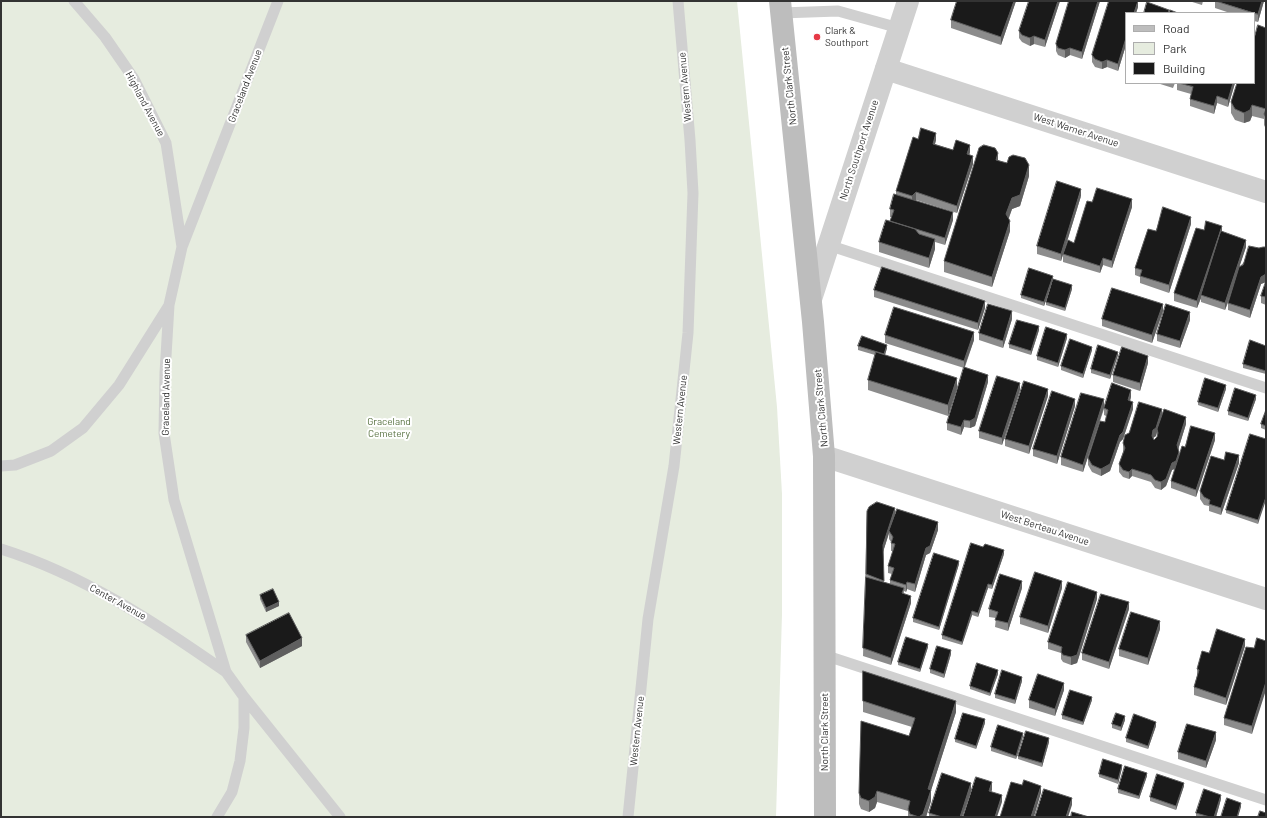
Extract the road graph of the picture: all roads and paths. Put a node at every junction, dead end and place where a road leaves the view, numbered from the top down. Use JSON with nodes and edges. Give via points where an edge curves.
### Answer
{"nodes":[{"id":1,"x":74,"y":1,"type":"edge"},
{"id":2,"x":278,"y":1,"type":"edge"},
{"id":3,"x":678,"y":1,"type":"edge"},
{"id":4,"x":908,"y":1,"type":"edge"},
{"id":5,"x":781,"y":7,"type":"edge"},
{"id":6,"x":899,"y":28,"type":"junction"},
{"id":7,"x":886,"y":69,"type":"junction"},
{"id":8,"x":1266,"y":192,"type":"edge"},
{"id":9,"x":828,"y":245,"type":"junction"},
{"id":10,"x":182,"y":247,"type":"junction"},
{"id":11,"x":811,"y":299,"type":"junction"},
{"id":12,"x":169,"y":305,"type":"junction"},
{"id":13,"x":1266,"y":388,"type":"edge"},
{"id":14,"x":824,"y":456,"type":"junction"},
{"id":15,"x":1,"y":466,"type":"edge"},
{"id":16,"x":1,"y":549,"type":"edge"},
{"id":17,"x":1266,"y":599,"type":"edge"},
{"id":18,"x":824,"y":655,"type":"junction"},
{"id":19,"x":226,"y":672,"type":"junction"},
{"id":20,"x":244,"y":697,"type":"junction"},
{"id":21,"x":1266,"y":800,"type":"edge"},
{"id":22,"x":217,"y":817,"type":"edge"},
{"id":23,"x":340,"y":817,"type":"edge"},
{"id":24,"x":628,"y":817,"type":"edge"},
{"id":25,"x":825,"y":817,"type":"edge"}],
"edges":[{"from":1,"to":10,"type":"lane","name":"Highland Avenue","via":[[105,37],[134,79],[166,143]]},
{"from":2,"to":10,"type":"lane","name":"Graceland Avenue"},
{"from":3,"to":24,"type":"lane","name":"Western Avenue","via":[[693,193],[688,333],[674,466],[648,619]]},
{"from":4,"to":6,"type":"street","name":"North Southport Avenue"},
{"from":5,"to":6,"type":"lane","via":[[838,11]]},
{"from":5,"to":11,"type":"main road","name":"North Clark Street"},
{"from":6,"to":7,"type":"street","name":"North Southport Avenue"},
{"from":7,"to":8,"type":"street","name":"West Warner Avenue"},
{"from":7,"to":9,"type":"street","name":"North Southport Avenue"},
{"from":9,"to":11,"type":"street","name":"North Southport Avenue"},
{"from":9,"to":13,"type":"lane"},
{"from":10,"to":12,"type":"lane","name":"Graceland Avenue"},
{"from":11,"to":14,"type":"main road","name":"North Clark Street"},
{"from":12,"to":15,"type":"lane","via":[[119,385],[83,428],[51,451],[14,465]]},
{"from":12,"to":19,"type":"lane","name":"Graceland Avenue","via":[[164,433],[173,492]]},
{"from":14,"to":17,"type":"street","name":"West Berteau Avenue"},
{"from":14,"to":18,"type":"main road","name":"North Clark Street"},
{"from":16,"to":19,"type":"lane","name":"Center Avenue","via":[[62,572],[109,596],[165,629]]},
{"from":18,"to":21,"type":"lane"},
{"from":18,"to":25,"type":"main road","name":"North Clark Street"},
{"from":19,"to":20,"type":"lane","name":"Graceland Avenue"},
{"from":20,"to":22,"type":"lane","via":[[240,761],[232,792]]},
{"from":20,"to":23,"type":"lane"}]}
